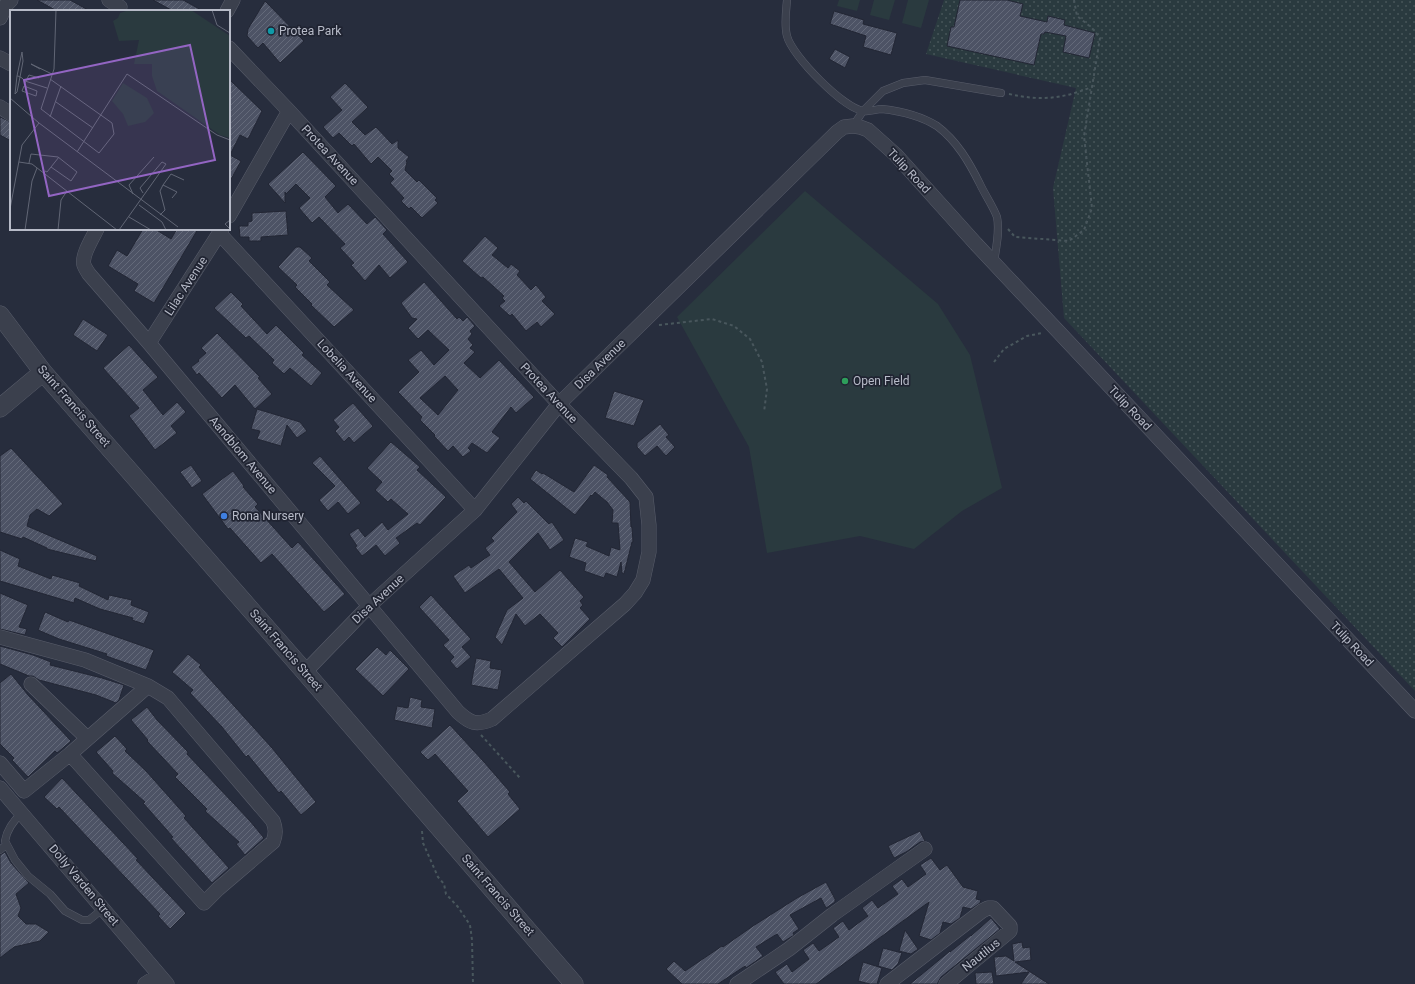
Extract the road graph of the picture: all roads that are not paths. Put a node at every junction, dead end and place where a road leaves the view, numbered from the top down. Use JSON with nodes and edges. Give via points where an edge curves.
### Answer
{"nodes":[{"id":1,"x":233,"y":0,"type":"edge"},
{"id":2,"x":788,"y":0,"type":"edge"},
{"id":3,"x":228,"y":10,"type":"edge"},
{"id":4,"x":230,"y":49,"type":"edge"},
{"id":5,"x":0,"y":58,"type":"edge"},
{"id":6,"x":10,"y":63,"type":"edge"},
{"id":7,"x":1001,"y":93,"type":"road end"},
{"id":8,"x":0,"y":107,"type":"edge"},
{"id":9,"x":289,"y":111,"type":"junction"},
{"id":10,"x":864,"y":111,"type":"junction"},
{"id":11,"x":10,"y":113,"type":"edge"},
{"id":12,"x":854,"y":126,"type":"junction"},
{"id":13,"x":230,"y":214,"type":"edge"},
{"id":14,"x":97,"y":230,"type":"edge"},
{"id":15,"x":220,"y":231,"type":"edge"},
{"id":16,"x":994,"y":263,"type":"junction"},
{"id":17,"x":0,"y":315,"type":"edge"},
{"id":18,"x":149,"y":343,"type":"junction"},
{"id":19,"x":43,"y":372,"type":"junction"},
{"id":20,"x":559,"y":404,"type":"junction"},
{"id":21,"x":0,"y":408,"type":"edge"},
{"id":22,"x":474,"y":510,"type":"junction"},
{"id":23,"x":369,"y":606,"type":"junction"},
{"id":24,"x":0,"y":637,"type":"edge"},
{"id":25,"x":305,"y":672,"type":"junction"},
{"id":26,"x":31,"y":684,"type":"dead end"},
{"id":27,"x":148,"y":686,"type":"junction"},
{"id":28,"x":1415,"y":711,"type":"edge"},
{"id":29,"x":462,"y":716,"type":"joint"},
{"id":30,"x":87,"y":738,"type":"junction"},
{"id":31,"x":70,"y":754,"type":"junction"},
{"id":32,"x":0,"y":763,"type":"edge"},
{"id":33,"x":0,"y":788,"type":"edge"},
{"id":34,"x":22,"y":813,"type":"junction"},
{"id":35,"x":6,"y":844,"type":"junction"},
{"id":36,"x":925,"y":849,"type":"dead end"},
{"id":37,"x":0,"y":850,"type":"edge"},
{"id":38,"x":104,"y":908,"type":"junction"},
{"id":39,"x":163,"y":979,"type":"edge"},
{"id":40,"x":145,"y":984,"type":"edge"},
{"id":41,"x":574,"y":984,"type":"edge"},
{"id":42,"x":737,"y":984,"type":"edge"},
{"id":43,"x":887,"y":984,"type":"edge"},
{"id":44,"x":946,"y":984,"type":"edge"}],
"edges":[{"from":1,"to":3,"type":"street"},
{"from":2,"to":10,"type":"lane","via":[[787,37],[793,49],[829,88],[849,105]]},
{"from":4,"to":9,"type":"street","name":"Protea Avenue"},
{"from":5,"to":6,"type":"street"},
{"from":7,"to":10,"type":"lane","via":[[926,80],[903,83],[883,91]]},
{"from":8,"to":11,"type":"street"},
{"from":9,"to":13,"type":"street"},
{"from":9,"to":20,"type":"street","name":"Protea Avenue"},
{"from":10,"to":12,"type":"lane"},
{"from":10,"to":16,"type":"lane","via":[[880,109],[910,114],[936,126],[955,142],[970,164],[996,216],[997,241]]},
{"from":12,"to":16,"type":"street","name":"Tulip Road","via":[[868,130],[896,155]]},
{"from":12,"to":20,"type":"street","name":"Disa Avenue","via":[[844,127],[837,132]]},
{"from":14,"to":18,"type":"street","name":"Aandblom Avenue","via":[[83,262],[84,267]]},
{"from":15,"to":18,"type":"street","name":"Lilac Avenue"},
{"from":15,"to":22,"type":"street","name":"Lobelia Avenue"},
{"from":16,"to":28,"type":"street","name":"Tulip Road"},
{"from":17,"to":19,"type":"street","name":"Saint Francis Street"},
{"from":18,"to":23,"type":"street","name":"Aandblom Avenue"},
{"from":19,"to":21,"type":"street"},
{"from":19,"to":25,"type":"street","name":"Saint Francis Street"},
{"from":20,"to":22,"type":"street","name":"Disa Avenue"},
{"from":20,"to":29,"type":"street","name":"Protea Avenue","via":[[631,478],[646,497],[650,525],[644,580],[636,593],[624,604],[492,719],[482,724]]},
{"from":22,"to":23,"type":"street","name":"Disa Avenue"},
{"from":23,"to":25,"type":"street","name":"Disa Avenue"},
{"from":23,"to":29,"type":"street","name":"Aandblom Avenue"},
{"from":24,"to":27,"type":"street","via":[[85,660]]},
{"from":25,"to":41,"type":"street","name":"Saint Francis Street"},
{"from":26,"to":30,"type":"street"},
{"from":27,"to":30,"type":"street"},
{"from":27,"to":31,"type":"street","via":[[168,698],[273,821],[276,830],[273,842],[204,903]]},
{"from":30,"to":31,"type":"street"},
{"from":31,"to":32,"type":"street","via":[[24,791]]},
{"from":33,"to":34,"type":"street","name":"Dolly Varden Street"},
{"from":34,"to":35,"type":"lane","via":[[9,828]]},
{"from":34,"to":38,"type":"street","name":"Dolly Varden Street"},
{"from":35,"to":37,"type":"lane"},
{"from":35,"to":38,"type":"lane","via":[[28,876],[50,894],[65,912],[82,920],[89,920]]},
{"from":36,"to":42,"type":"street"},
{"from":38,"to":39,"type":"street","name":"Dolly Varden Street"},
{"from":39,"to":40,"type":"street"},
{"from":43,"to":44,"type":"street","name":"Nautilus","via":[[986,909],[993,908],[1009,924],[1010,931]]}]}
